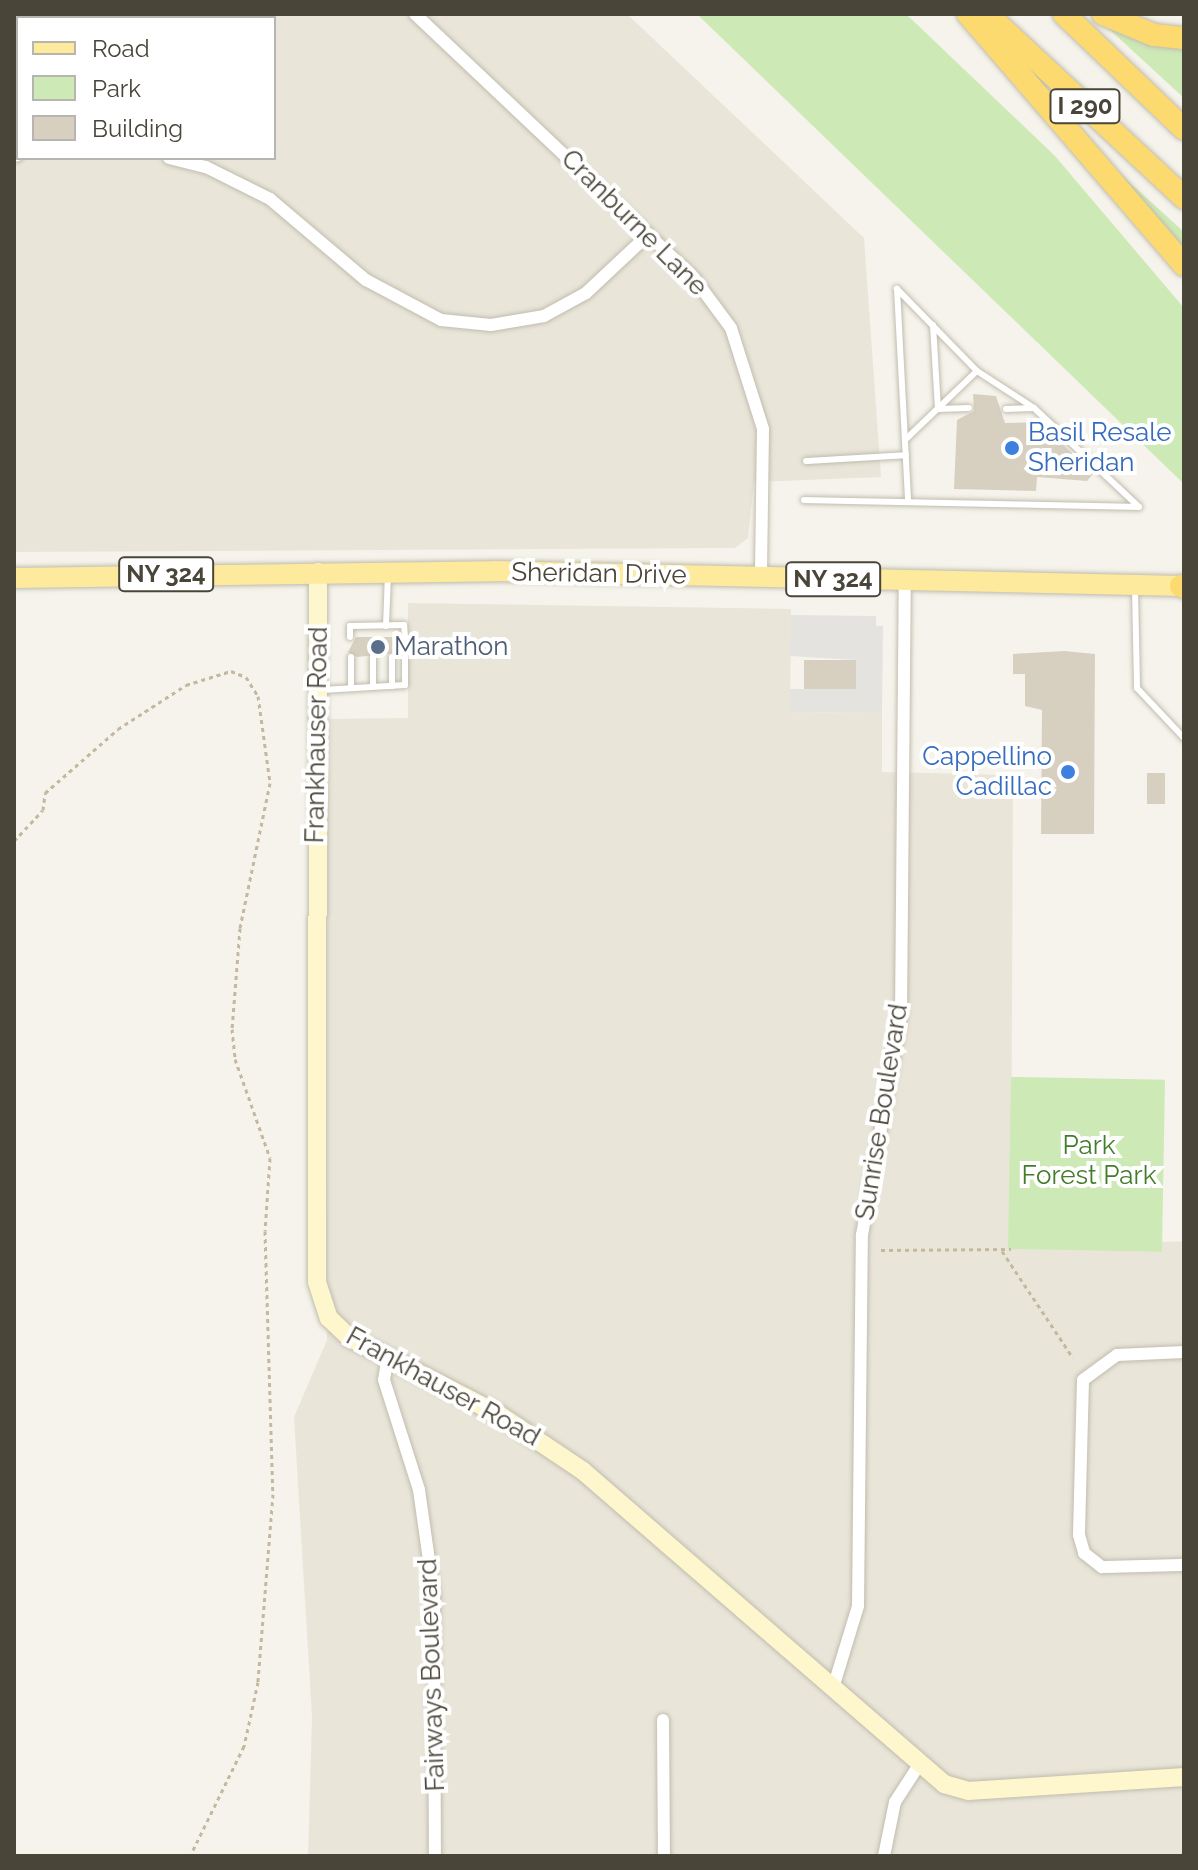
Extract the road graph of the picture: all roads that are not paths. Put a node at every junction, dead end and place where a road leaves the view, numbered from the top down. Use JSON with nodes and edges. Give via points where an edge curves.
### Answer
{"nodes":[{"id":1,"x":415,"y":14,"type":"edge"},
{"id":2,"x":968,"y":14,"type":"edge"},
{"id":3,"x":987,"y":14,"type":"edge"},
{"id":4,"x":1064,"y":14,"type":"edge"},
{"id":5,"x":1103,"y":14,"type":"edge"},
{"id":6,"x":1184,"y":38,"type":"edge"},
{"id":7,"x":1184,"y":129,"type":"edge"},
{"id":8,"x":177,"y":160,"type":"edge"},
{"id":9,"x":1184,"y":198,"type":"edge"},
{"id":10,"x":649,"y":234,"type":"junction"},
{"id":11,"x":1184,"y":265,"type":"edge"},
{"id":12,"x":933,"y":323,"type":"junction"},
{"id":13,"x":977,"y":371,"type":"junction"},
{"id":14,"x":969,"y":408,"type":"dead end"},
{"id":15,"x":1034,"y":408,"type":"junction"},
{"id":16,"x":938,"y":409,"type":"junction"},
{"id":17,"x":1006,"y":409,"type":"dead end"},
{"id":18,"x":906,"y":439,"type":"junction"},
{"id":19,"x":906,"y":455,"type":"junction"},
{"id":20,"x":806,"y":461,"type":"dead end"},
{"id":21,"x":804,"y":500,"type":"dead end"},
{"id":22,"x":908,"y":500,"type":"junction"},
{"id":23,"x":318,"y":572,"type":"junction"},
{"id":24,"x":388,"y":572,"type":"junction"},
{"id":25,"x":761,"y":577,"type":"junction"},
{"id":26,"x":14,"y":578,"type":"edge"},
{"id":27,"x":905,"y":580,"type":"junction"},
{"id":28,"x":1135,"y":585,"type":"junction"},
{"id":29,"x":1183,"y":587,"type":"edge"},
{"id":30,"x":374,"y":626,"type":"junction"},
{"id":31,"x":389,"y":626,"type":"junction"},
{"id":32,"x":350,"y":637,"type":"dead end"},
{"id":33,"x":373,"y":637,"type":"dead end"},
{"id":34,"x":392,"y":637,"type":"dead end"},
{"id":35,"x":405,"y":637,"type":"dead end"},
{"id":36,"x":351,"y":657,"type":"dead end"},
{"id":37,"x":373,"y":657,"type":"dead end"},
{"id":38,"x":392,"y":657,"type":"dead end"},
{"id":39,"x":405,"y":657,"type":"dead end"},
{"id":40,"x":373,"y":686,"type":"junction"},
{"id":41,"x":392,"y":686,"type":"junction"},
{"id":42,"x":351,"y":688,"type":"junction"},
{"id":43,"x":315,"y":690,"type":"junction"},
{"id":44,"x":1184,"y":738,"type":"edge"},
{"id":45,"x":1184,"y":1352,"type":"edge"},
{"id":46,"x":388,"y":1357,"type":"junction"},
{"id":47,"x":1184,"y":1565,"type":"edge"},
{"id":48,"x":833,"y":1688,"type":"junction"},
{"id":49,"x":663,"y":1720,"type":"dead end"},
{"id":50,"x":919,"y":1765,"type":"junction"},
{"id":51,"x":1184,"y":1777,"type":"edge"},
{"id":52,"x":435,"y":1856,"type":"edge"},
{"id":53,"x":664,"y":1856,"type":"edge"},
{"id":54,"x":884,"y":1856,"type":"edge"}],
"edges":[{"from":1,"to":10,"type":"street","name":"Cranburne Lane"},
{"from":2,"to":11,"type":"highway"},
{"from":3,"to":9,"type":"highway","number":"I 290"},
{"from":4,"to":7,"type":"highway","number":"I 290"},
{"from":5,"to":6,"type":"highway","via":[[1154,35]]},
{"from":8,"to":10,"type":"street","via":[[206,167],[270,199],[366,280],[441,320],[491,325],[544,316],[586,293]]},
{"from":10,"to":25,"type":"street","name":"Cranburne Lane","via":[[707,292],[754,387],[765,450]]},
{"from":12,"to":13,"type":"lane"},
{"from":12,"to":16,"type":"lane"},
{"from":12,"to":18,"type":"lane","via":[[897,289]]},
{"from":13,"to":15,"type":"lane"},
{"from":13,"to":16,"type":"lane"},
{"from":14,"to":16,"type":"lane"},
{"from":15,"to":17,"type":"lane"},
{"from":15,"to":22,"type":"lane","via":[[1139,507]]},
{"from":16,"to":18,"type":"lane"},
{"from":18,"to":19,"type":"lane"},
{"from":19,"to":20,"type":"lane"},
{"from":19,"to":22,"type":"lane"},
{"from":21,"to":22,"type":"lane"},
{"from":23,"to":24,"type":"main road","name":"Sheridan Drive","number":"NY 324"},
{"from":23,"to":26,"type":"main road","name":"Sheridan Drive","number":"NY 324"},
{"from":23,"to":43,"type":"street","name":"Frankhauser Road"},
{"from":24,"to":25,"type":"main road","name":"Sheridan Drive","number":"NY 324"},
{"from":24,"to":31,"type":"lane"},
{"from":25,"to":27,"type":"main road","name":"Sheridan Drive","number":"NY 324"},
{"from":27,"to":28,"type":"main road","name":"Sheridan Drive","number":"NY 324"},
{"from":27,"to":48,"type":"street","name":"Sunrise Boulevard","via":[[901,1015],[863,1223],[858,1606]]},
{"from":28,"to":29,"type":"main road","name":"Sheridan Drive","number":"NY 324"},
{"from":28,"to":44,"type":"lane","via":[[1137,688]]},
{"from":30,"to":31,"type":"lane"},
{"from":30,"to":32,"type":"lane","via":[[350,626]]},
{"from":30,"to":33,"type":"lane"},
{"from":31,"to":34,"type":"lane"},
{"from":31,"to":35,"type":"lane","via":[[404,625]]},
{"from":36,"to":42,"type":"lane"},
{"from":37,"to":40,"type":"lane"},
{"from":38,"to":41,"type":"lane"},
{"from":39,"to":41,"type":"lane","via":[[405,685]]},
{"from":40,"to":41,"type":"lane"},
{"from":40,"to":42,"type":"lane"},
{"from":42,"to":43,"type":"lane"},
{"from":43,"to":46,"type":"street","name":"Frankhauser Road","via":[[317,1288],[338,1329]]},
{"from":45,"to":47,"type":"street","via":[[1117,1355],[1083,1380],[1079,1535],[1084,1553],[1102,1567]]},
{"from":46,"to":48,"type":"street","name":"Frankhauser Road","via":[[498,1414],[583,1471]]},
{"from":46,"to":52,"type":"street","name":"Fairways Boulevard","via":[[384,1380],[419,1490],[434,1596]]},
{"from":48,"to":50,"type":"street","name":"Frankhauser Road"},
{"from":49,"to":53,"type":"street"},
{"from":50,"to":51,"type":"street","name":"Frankhauser Road","via":[[944,1784],[969,1791]]},
{"from":50,"to":54,"type":"street","via":[[895,1802]]}]}
